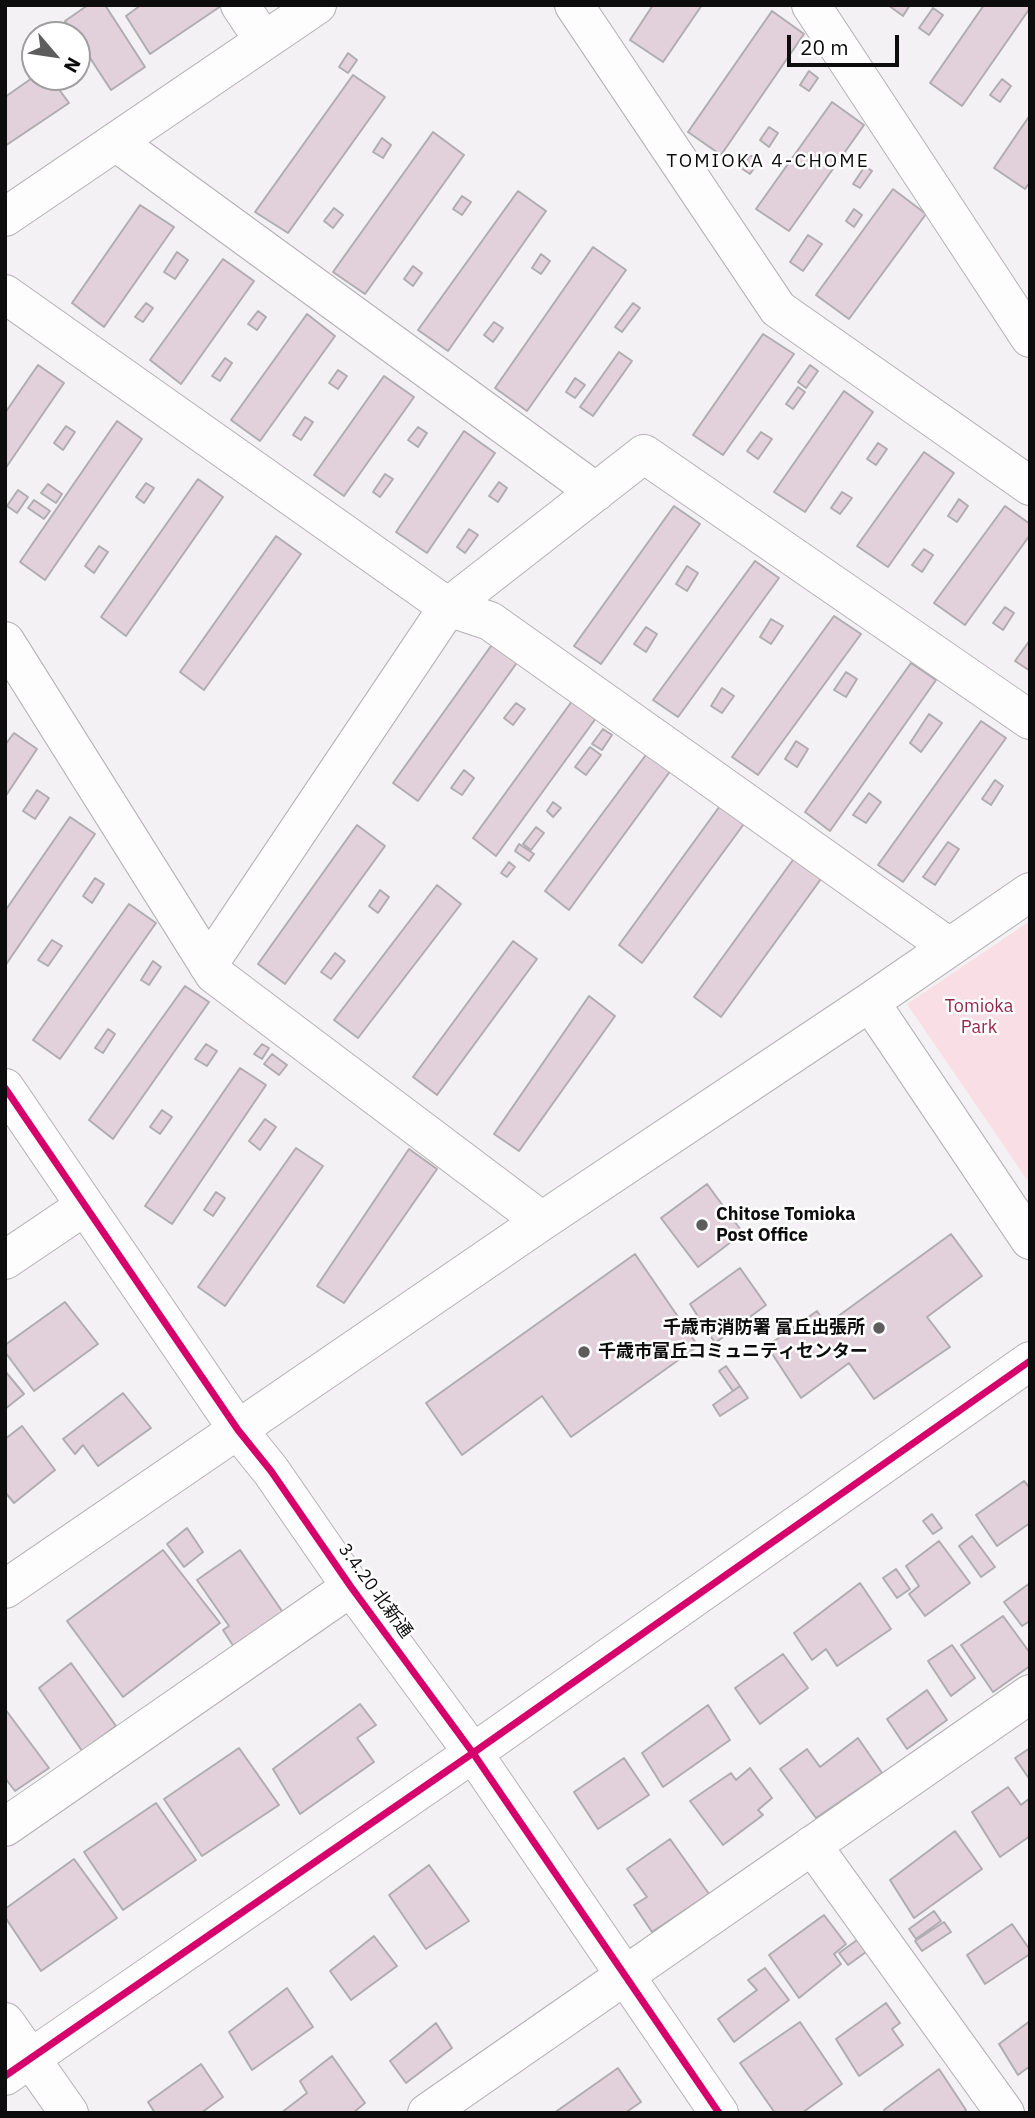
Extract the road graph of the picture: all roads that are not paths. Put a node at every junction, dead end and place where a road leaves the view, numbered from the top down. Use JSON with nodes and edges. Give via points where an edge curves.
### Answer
{"nodes":[{"id":1,"x":240,"y":5,"type":"edge"},
{"id":2,"x":317,"y":5,"type":"edge"},
{"id":3,"x":574,"y":5,"type":"edge"},
{"id":4,"x":811,"y":5,"type":"edge"},
{"id":5,"x":264,"y":41,"type":"junction"},
{"id":6,"x":116,"y":142,"type":"junction"},
{"id":7,"x":5,"y":217,"type":"edge"},
{"id":8,"x":5,"y":294,"type":"edge"},
{"id":9,"x":1030,"y":338,"type":"edge"},
{"id":10,"x":1030,"y":486,"type":"edge"},
{"id":11,"x":596,"y":492,"type":"junction"},
{"id":12,"x":448,"y":607,"type":"junction"},
{"id":13,"x":5,"y":640,"type":"edge"},
{"id":14,"x":1030,"y":720,"type":"edge"},
{"id":15,"x":1030,"y":892,"type":"edge"},
{"id":16,"x":949,"y":947,"type":"junction"},
{"id":17,"x":208,"y":965,"type":"junction"},
{"id":18,"x":870,"y":1002,"type":"junction"},
{"id":19,"x":5,"y":1088,"type":"edge"},
{"id":20,"x":85,"y":1206,"type":"junction"},
{"id":21,"x":542,"y":1220,"type":"junction"},
{"id":22,"x":1030,"y":1240,"type":"edge"},
{"id":23,"x":5,"y":1260,"type":"edge"},
{"id":24,"x":1030,"y":1361,"type":"edge"},
{"id":25,"x":238,"y":1430,"type":"junction"},
{"id":26,"x":351,"y":1587,"type":"junction"},
{"id":27,"x":5,"y":1589,"type":"edge"},
{"id":28,"x":1029,"y":1695,"type":"edge"},
{"id":29,"x":472,"y":1752,"type":"junction"},
{"id":30,"x":5,"y":1827,"type":"edge"},
{"id":31,"x":812,"y":1844,"type":"junction"},
{"id":32,"x":626,"y":1976,"type":"junction"},
{"id":33,"x":5,"y":2022,"type":"edge"},
{"id":34,"x":18,"y":2067,"type":"edge"},
{"id":35,"x":69,"y":2113,"type":"edge"},
{"id":36,"x":427,"y":2113,"type":"edge"},
{"id":37,"x":719,"y":2113,"type":"edge"},
{"id":38,"x":1005,"y":2113,"type":"edge"}],
"edges":[{"from":1,"to":5,"type":"street"},
{"from":2,"to":5,"type":"street"},
{"from":3,"to":10,"type":"street","via":[[778,309]]},
{"from":4,"to":9,"type":"street"},
{"from":5,"to":6,"type":"street"},
{"from":6,"to":7,"type":"street"},
{"from":6,"to":11,"type":"street"},
{"from":8,"to":12,"type":"street"},
{"from":11,"to":12,"type":"street"},
{"from":11,"to":14,"type":"street","via":[[644,454]]},
{"from":12,"to":16,"type":"street","via":[[490,621]]},
{"from":12,"to":17,"type":"street"},
{"from":13,"to":17,"type":"street"},
{"from":15,"to":16,"type":"street"},
{"from":16,"to":18,"type":"street"},
{"from":17,"to":21,"type":"street","via":[[214,974]]},
{"from":18,"to":21,"type":"street"},
{"from":18,"to":22,"type":"street"},
{"from":19,"to":20,"type":"street","name":"3.4.20 北新通"},
{"from":20,"to":23,"type":"street"},
{"from":20,"to":25,"type":"street","name":"3.4.20 北新通"},
{"from":21,"to":25,"type":"street"},
{"from":24,"to":29,"type":"street"},
{"from":25,"to":26,"type":"street","name":"3.4.20 北新通"},
{"from":25,"to":27,"type":"street"},
{"from":26,"to":29,"type":"street","name":"3.4.20 北新通"},
{"from":26,"to":30,"type":"street"},
{"from":28,"to":31,"type":"street"},
{"from":29,"to":32,"type":"street","name":"3.4.20 北新通"},
{"from":29,"to":34,"type":"street"},
{"from":31,"to":32,"type":"street"},
{"from":31,"to":38,"type":"street"},
{"from":32,"to":36,"type":"street"},
{"from":32,"to":37,"type":"street","name":"3.4.20 北新通"},
{"from":33,"to":34,"type":"street"},
{"from":34,"to":35,"type":"street"}]}
